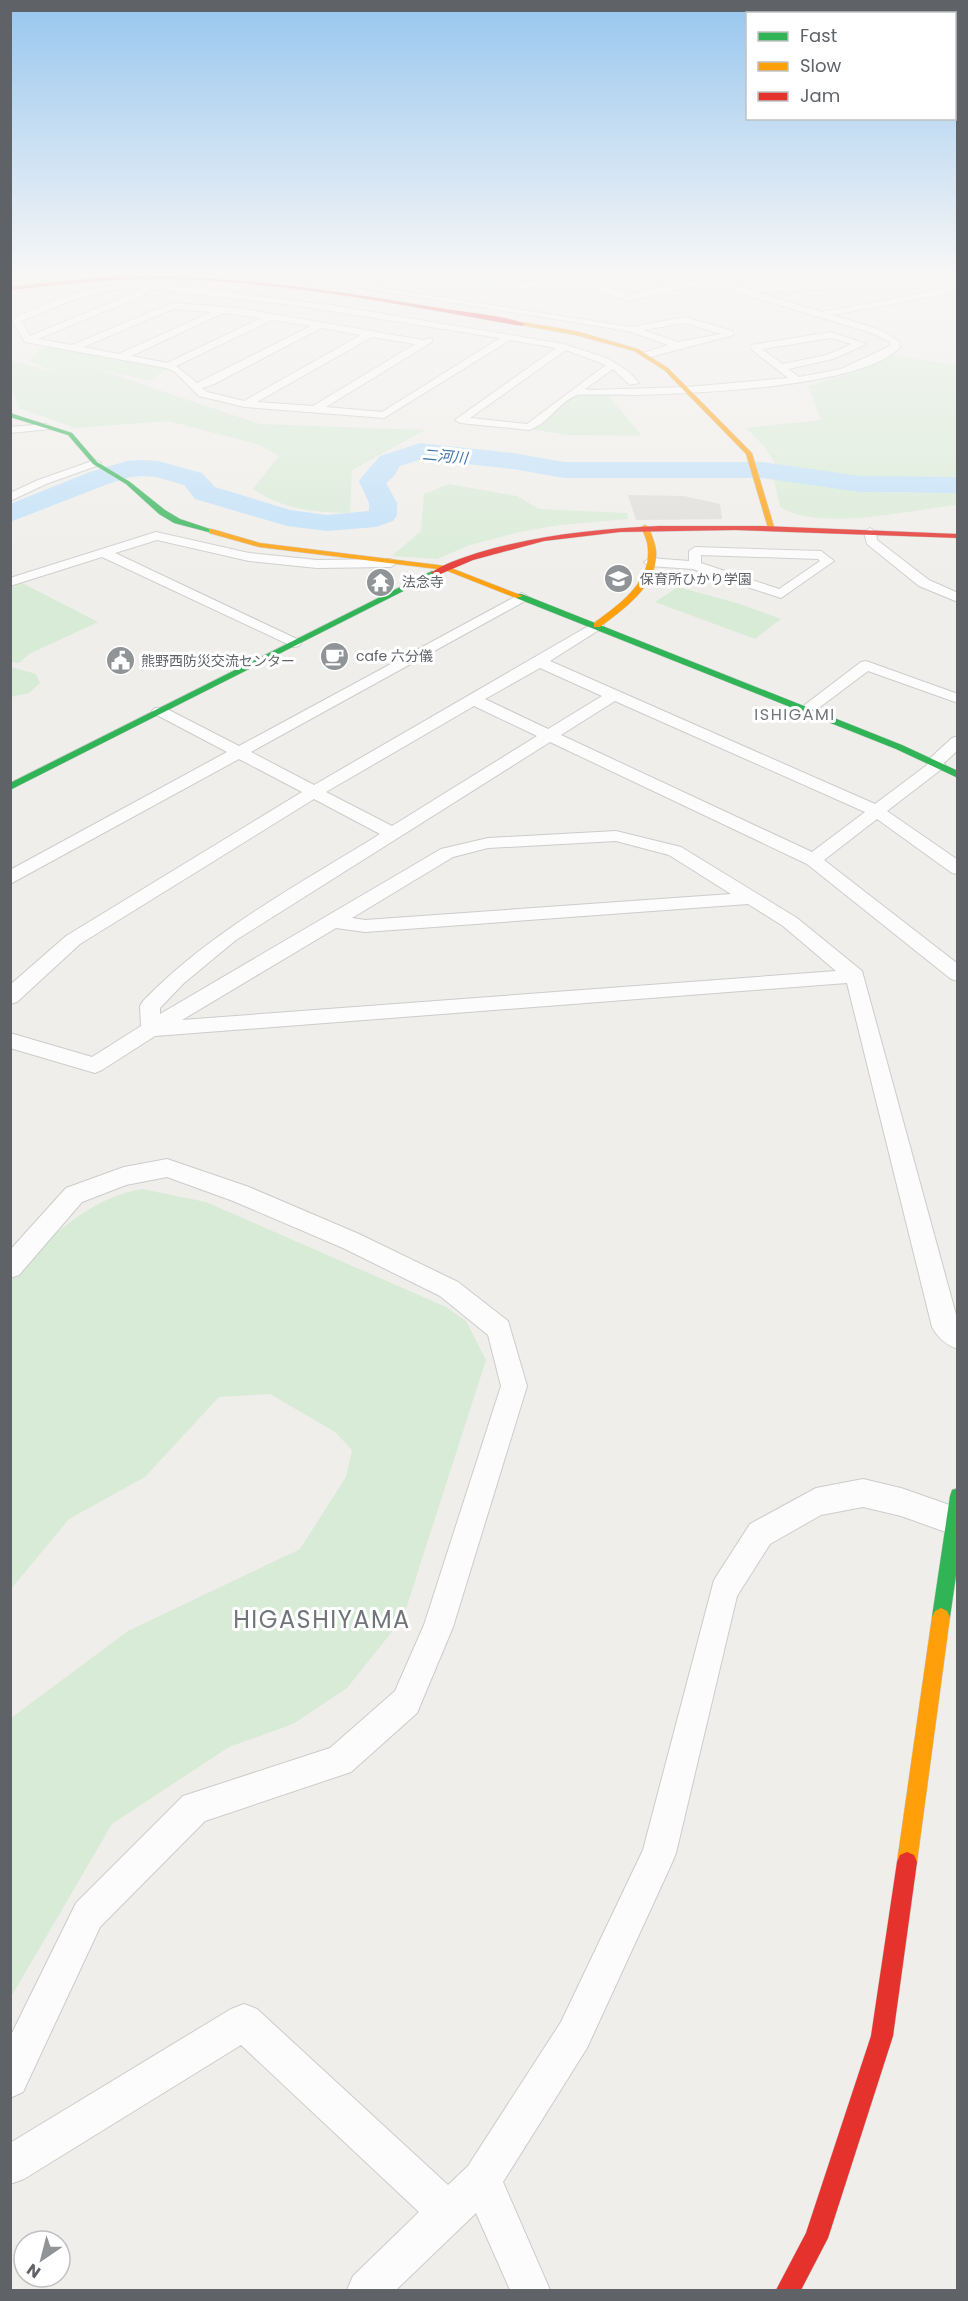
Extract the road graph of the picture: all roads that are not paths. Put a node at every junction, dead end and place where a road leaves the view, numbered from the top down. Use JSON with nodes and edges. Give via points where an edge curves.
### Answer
{"nodes":[{"id":1,"x":189,"y":379,"type":"edge"},
{"id":2,"x":215,"y":379,"type":"edge"},
{"id":3,"x":289,"y":379,"type":"edge"},
{"id":4,"x":364,"y":379,"type":"edge"},
{"id":5,"x":441,"y":379,"type":"edge"},
{"id":6,"x":518,"y":379,"type":"edge"},
{"id":7,"x":591,"y":379,"type":"edge"},
{"id":8,"x":630,"y":379,"type":"edge"},
{"id":9,"x":676,"y":379,"type":"edge"},
{"id":10,"x":800,"y":379,"type":"edge"},
{"id":11,"x":797,"y":380,"type":"joint"},
{"id":12,"x":634,"y":383,"type":"dead end"},
{"id":13,"x":197,"y":386,"type":"junction"},
{"id":14,"x":687,"y":390,"type":"junction"},
{"id":15,"x":575,"y":391,"type":"junction"},
{"id":16,"x":245,"y":404,"type":"junction"},
{"id":17,"x":312,"y":411,"type":"junction"},
{"id":18,"x":10,"y":415,"type":"edge"},
{"id":19,"x":46,"y":427,"type":"junction"},
{"id":20,"x":10,"y":430,"type":"edge"},
{"id":21,"x":99,"y":466,"type":"junction"},
{"id":22,"x":10,"y":498,"type":"edge"},
{"id":23,"x":645,"y":527,"type":"junction"},
{"id":24,"x":772,"y":528,"type":"junction"},
{"id":25,"x":870,"y":532,"type":"junction"},
{"id":26,"x":957,"y":536,"type":"edge"},
{"id":27,"x":102,"y":552,"type":"junction"},
{"id":28,"x":650,"y":562,"type":"junction"},
{"id":29,"x":391,"y":563,"type":"junction"},
{"id":30,"x":695,"y":565,"type":"junction"},
{"id":31,"x":446,"y":568,"type":"junction"},
{"id":32,"x":10,"y":582,"type":"edge"},
{"id":33,"x":522,"y":597,"type":"junction"},
{"id":34,"x":957,"y":598,"type":"edge"},
{"id":35,"x":597,"y":625,"type":"junction"},
{"id":36,"x":294,"y":644,"type":"junction"},
{"id":37,"x":539,"y":662,"type":"junction"},
{"id":38,"x":614,"y":695,"type":"junction"},
{"id":39,"x":957,"y":699,"type":"edge"},
{"id":40,"x":474,"y":700,"type":"junction"},
{"id":41,"x":807,"y":710,"type":"junction"},
{"id":42,"x":160,"y":711,"type":"junction"},
{"id":43,"x":549,"y":735,"type":"junction"},
{"id":44,"x":957,"y":741,"type":"edge"},
{"id":45,"x":238,"y":752,"type":"junction"},
{"id":46,"x":936,"y":764,"type":"junction"},
{"id":47,"x":957,"y":775,"type":"edge"},
{"id":48,"x":10,"y":788,"type":"edge"},
{"id":49,"x":314,"y":792,"type":"junction"},
{"id":50,"x":876,"y":811,"type":"junction"},
{"id":51,"x":392,"y":833,"type":"junction"},
{"id":52,"x":813,"y":860,"type":"junction"},
{"id":53,"x":957,"y":869,"type":"edge"},
{"id":54,"x":10,"y":878,"type":"edge"},
{"id":55,"x":752,"y":898,"type":"junction"},
{"id":56,"x":333,"y":921,"type":"junction"},
{"id":57,"x":957,"y":974,"type":"edge"},
{"id":58,"x":855,"y":976,"type":"junction"},
{"id":59,"x":10,"y":997,"type":"edge"},
{"id":60,"x":151,"y":1029,"type":"junction"},
{"id":61,"x":10,"y":1040,"type":"edge"},
{"id":62,"x":10,"y":1268,"type":"edge"},
{"id":63,"x":957,"y":1338,"type":"edge"},
{"id":64,"x":956,"y":1508,"type":"edge"},
{"id":65,"x":10,"y":2079,"type":"edge"},
{"id":66,"x":10,"y":2164,"type":"edge"},
{"id":67,"x":482,"y":2180,"type":"junction"},
{"id":68,"x":448,"y":2212,"type":"junction"},
{"id":69,"x":367,"y":2290,"type":"edge"},
{"id":70,"x":530,"y":2290,"type":"edge"},
{"id":71,"x":788,"y":2290,"type":"edge"}],
"edges":[{"from":1,"to":13,"type":"street"},
{"from":2,"to":13,"type":"street"},
{"from":3,"to":16,"type":"street"},
{"from":4,"to":17,"type":"street"},
{"from":5,"to":17,"type":"street","via":[[384,416]]},
{"from":6,"to":15,"type":"street","via":[[460,420],[529,427]]},
{"from":7,"to":15,"type":"street"},
{"from":8,"to":12,"type":"street"},
{"from":9,"to":14,"type":"street"},
{"from":10,"to":11,"type":"street"},
{"from":11,"to":14,"type":"street"},
{"from":13,"to":16,"type":"street","via":[[203,394]]},
{"from":14,"to":15,"type":"street"},
{"from":14,"to":24,"type":"street","via":[[738,441],[752,462]]},
{"from":16,"to":17,"type":"street"},
{"from":18,"to":19,"type":"street"},
{"from":19,"to":20,"type":"street"},
{"from":19,"to":21,"type":"street","via":[[70,434]]},
{"from":21,"to":22,"type":"street","via":[[42,482]]},
{"from":21,"to":29,"type":"street","via":[[177,521],[267,547]]},
{"from":23,"to":24,"type":"street"},
{"from":23,"to":28,"type":"street","via":[[652,550]]},
{"from":23,"to":31,"type":"street","via":[[521,543]]},
{"from":24,"to":25,"type":"street"},
{"from":25,"to":26,"type":"street"},
{"from":25,"to":34,"type":"street","via":[[871,541],[924,583]]},
{"from":27,"to":29,"type":"street","via":[[156,536],[249,557],[318,564]]},
{"from":27,"to":32,"type":"street"},
{"from":27,"to":36,"type":"street"},
{"from":28,"to":30,"type":"street"},
{"from":28,"to":35,"type":"street","via":[[639,590]]},
{"from":29,"to":31,"type":"street"},
{"from":30,"to":30,"type":"street","via":[[695,551],[821,555],[828,561],[781,594]]},
{"from":31,"to":33,"type":"street"},
{"from":31,"to":36,"type":"street"},
{"from":33,"to":35,"type":"street"},
{"from":33,"to":45,"type":"street"},
{"from":35,"to":37,"type":"street"},
{"from":35,"to":41,"type":"street"},
{"from":36,"to":42,"type":"street"},
{"from":37,"to":38,"type":"street"},
{"from":37,"to":40,"type":"street"},
{"from":38,"to":43,"type":"street"},
{"from":38,"to":50,"type":"street"},
{"from":39,"to":41,"type":"street","via":[[866,665]]},
{"from":40,"to":43,"type":"street"},
{"from":40,"to":49,"type":"street"},
{"from":41,"to":46,"type":"street"},
{"from":42,"to":45,"type":"street"},
{"from":42,"to":48,"type":"street"},
{"from":43,"to":51,"type":"street"},
{"from":43,"to":52,"type":"street"},
{"from":44,"to":46,"type":"street"},
{"from":45,"to":49,"type":"street"},
{"from":45,"to":54,"type":"street"},
{"from":46,"to":47,"type":"street"},
{"from":46,"to":50,"type":"street"},
{"from":49,"to":51,"type":"street"},
{"from":49,"to":59,"type":"street","via":[[73,940]]},
{"from":50,"to":52,"type":"street"},
{"from":50,"to":53,"type":"street"},
{"from":51,"to":60,"type":"street","via":[[229,936],[177,978],[150,1006]]},
{"from":52,"to":57,"type":"street"},
{"from":55,"to":56,"type":"street","via":[[365,926]]},
{"from":55,"to":56,"type":"street","via":[[675,851],[616,836],[593,837],[488,843],[447,853]]},
{"from":55,"to":58,"type":"street","via":[[790,922]]},
{"from":56,"to":60,"type":"street"},
{"from":58,"to":60,"type":"street"},
{"from":58,"to":63,"type":"street","via":[[945,1327]]},
{"from":60,"to":61,"type":"street","via":[[95,1065]]},
{"from":62,"to":65,"type":"street","via":[[74,1195],[124,1176],[167,1168],[241,1194],[351,1241],[449,1289],[499,1329],[514,1386],[438,1627],[406,1702],[340,1761],[195,1808],[88,1916]]},
{"from":64,"to":67,"type":"street","via":[[863,1493],[816,1502],[760,1534],[724,1590],[659,1853],[574,2035]]},
{"from":64,"to":71,"type":"street","via":[[882,2036],[816,2238]]},
{"from":66,"to":68,"type":"street","via":[[244,2022]]},
{"from":67,"to":68,"type":"street"},
{"from":67,"to":70,"type":"street"},
{"from":68,"to":69,"type":"street"}]}
